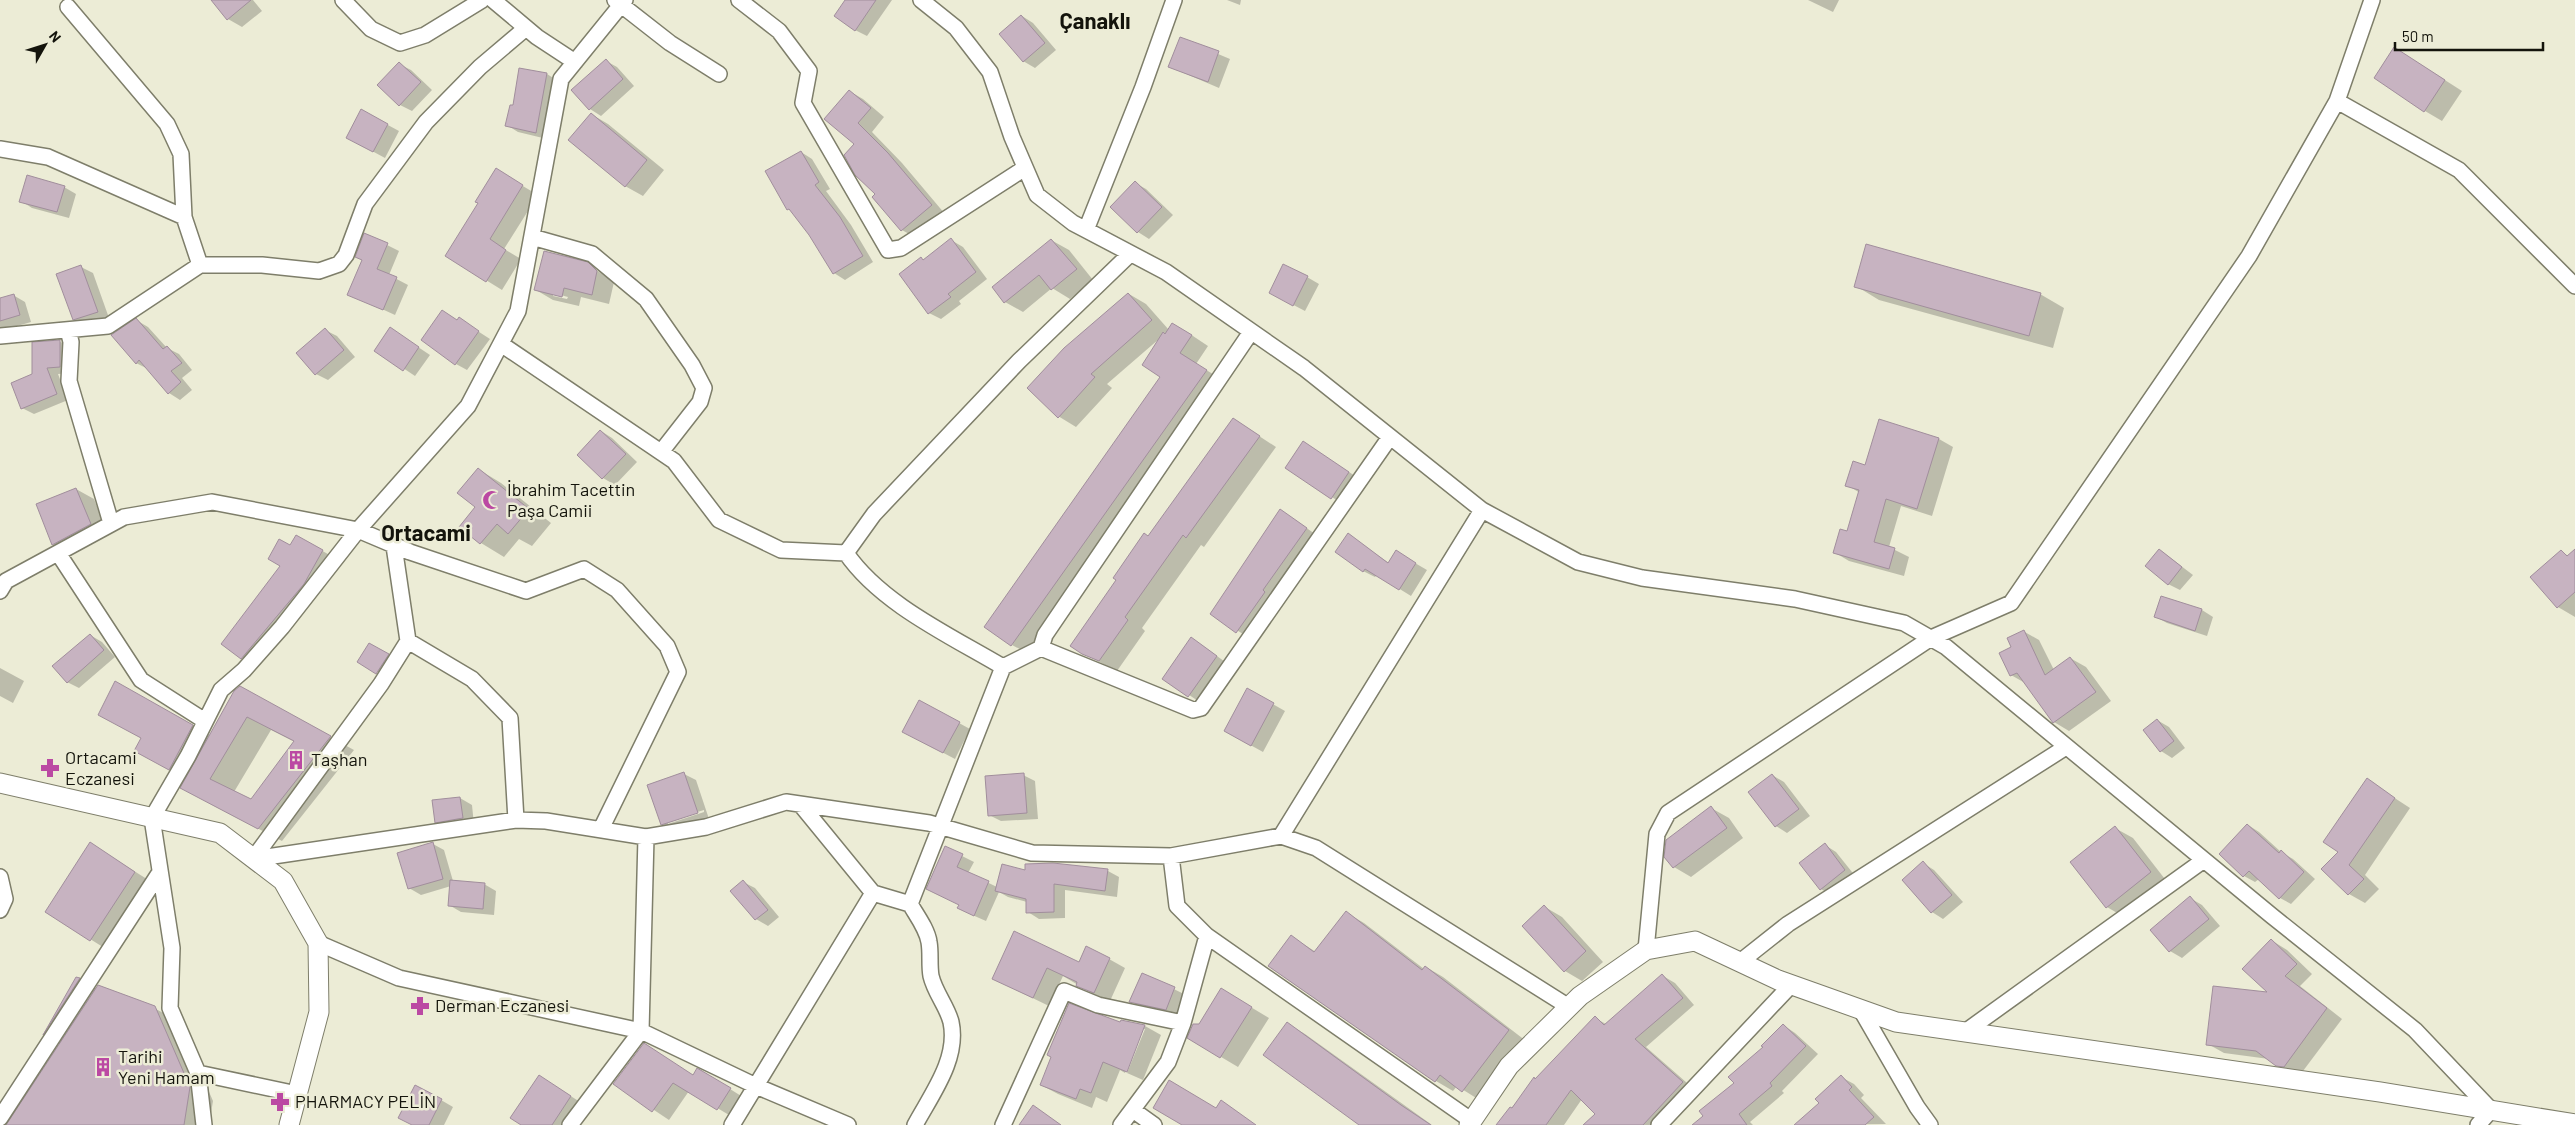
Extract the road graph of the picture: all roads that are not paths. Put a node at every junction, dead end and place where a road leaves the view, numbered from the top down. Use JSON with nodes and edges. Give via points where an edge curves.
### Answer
{"nodes":[{"id":1,"x":343,"y":0,"type":"edge"},
{"id":2,"x":482,"y":0,"type":"edge"},
{"id":3,"x":493,"y":0,"type":"edge"},
{"id":4,"x":739,"y":0,"type":"edge"},
{"id":5,"x":921,"y":0,"type":"edge"},
{"id":6,"x":1174,"y":0,"type":"edge"},
{"id":7,"x":2372,"y":0,"type":"edge"},
{"id":8,"x":621,"y":2,"type":"edge"},
{"id":9,"x":68,"y":7,"type":"dead end"},
{"id":10,"x":526,"y":28,"type":"junction"},
{"id":11,"x":575,"y":62,"type":"junction"},
{"id":12,"x":719,"y":74,"type":"dead end"},
{"id":13,"x":2337,"y":101,"type":"junction"},
{"id":14,"x":0,"y":149,"type":"edge"},
{"id":15,"x":1025,"y":168,"type":"junction"},
{"id":16,"x":184,"y":217,"type":"junction"},
{"id":17,"x":1086,"y":230,"type":"junction"},
{"id":18,"x":532,"y":237,"type":"junction"},
{"id":19,"x":1130,"y":254,"type":"junction"},
{"id":20,"x":200,"y":265,"type":"junction"},
{"id":21,"x":2575,"y":286,"type":"edge"},
{"id":22,"x":68,"y":330,"type":"junction"},
{"id":23,"x":1252,"y":332,"type":"junction"},
{"id":24,"x":0,"y":336,"type":"edge"},
{"id":25,"x":501,"y":344,"type":"junction"},
{"id":26,"x":1390,"y":437,"type":"junction"},
{"id":27,"x":662,"y":452,"type":"junction"},
{"id":28,"x":1482,"y":510,"type":"junction"},
{"id":29,"x":111,"y":523,"type":"junction"},
{"id":30,"x":358,"y":530,"type":"junction"},
{"id":31,"x":394,"y":546,"type":"junction"},
{"id":32,"x":58,"y":553,"type":"junction"},
{"id":33,"x":846,"y":553,"type":"junction"},
{"id":34,"x":0,"y":591,"type":"edge"},
{"id":35,"x":1931,"y":638,"type":"junction"},
{"id":36,"x":408,"y":641,"type":"junction"},
{"id":37,"x":1041,"y":648,"type":"junction"},
{"id":38,"x":1003,"y":667,"type":"junction"},
{"id":39,"x":205,"y":721,"type":"junction"},
{"id":40,"x":2066,"y":747,"type":"junction"},
{"id":41,"x":0,"y":782,"type":"edge"},
{"id":42,"x":801,"y":805,"type":"junction"},
{"id":43,"x":152,"y":818,"type":"junction"},
{"id":44,"x":516,"y":820,"type":"junction"},
{"id":45,"x":942,"y":827,"type":"junction"},
{"id":46,"x":601,"y":830,"type":"junction"},
{"id":47,"x":1281,"y":836,"type":"junction"},
{"id":48,"x":646,"y":837,"type":"junction"},
{"id":49,"x":1171,"y":856,"type":"junction"},
{"id":50,"x":253,"y":859,"type":"junction"},
{"id":51,"x":2204,"y":860,"type":"junction"},
{"id":52,"x":160,"y":872,"type":"junction"},
{"id":53,"x":0,"y":877,"type":"edge"},
{"id":54,"x":873,"y":893,"type":"junction"},
{"id":55,"x":910,"y":904,"type":"junction"},
{"id":56,"x":0,"y":910,"type":"edge"},
{"id":57,"x":1207,"y":936,"type":"junction"},
{"id":58,"x":318,"y":943,"type":"junction"},
{"id":59,"x":1646,"y":950,"type":"junction"},
{"id":60,"x":1740,"y":962,"type":"junction"},
{"id":61,"x":1791,"y":985,"type":"junction"},
{"id":62,"x":1569,"y":1007,"type":"junction"},
{"id":63,"x":1861,"y":1010,"type":"junction"},
{"id":64,"x":1183,"y":1023,"type":"junction"},
{"id":65,"x":641,"y":1030,"type":"junction"},
{"id":66,"x":1965,"y":1032,"type":"junction"},
{"id":67,"x":198,"y":1073,"type":"junction"},
{"id":68,"x":756,"y":1086,"type":"junction"},
{"id":69,"x":297,"y":1094,"type":"junction"},
{"id":70,"x":1133,"y":1110,"type":"junction"},
{"id":71,"x":2491,"y":1110,"type":"junction"},
{"id":72,"x":0,"y":1118,"type":"edge"},
{"id":73,"x":1470,"y":1123,"type":"edge"},
{"id":74,"x":2575,"y":1124,"type":"edge"},
{"id":75,"x":204,"y":1125,"type":"edge"},
{"id":76,"x":289,"y":1125,"type":"edge"},
{"id":77,"x":570,"y":1125,"type":"edge"},
{"id":78,"x":732,"y":1125,"type":"edge"},
{"id":79,"x":848,"y":1125,"type":"edge"},
{"id":80,"x":915,"y":1125,"type":"edge"},
{"id":81,"x":1003,"y":1125,"type":"edge"},
{"id":82,"x":1121,"y":1125,"type":"edge"},
{"id":83,"x":1154,"y":1125,"type":"edge"},
{"id":84,"x":1659,"y":1125,"type":"edge"},
{"id":85,"x":1930,"y":1125,"type":"edge"},
{"id":86,"x":2478,"y":1125,"type":"edge"}],
"edges":[{"from":1,"to":2,"type":"street","via":[[371,29],[400,43],[425,35]]},
{"from":3,"to":10,"type":"street"},
{"from":4,"to":15,"type":"street","via":[[779,30],[809,71],[803,103],[888,250],[901,248]]},
{"from":5,"to":15,"type":"street","via":[[956,28],[990,72]]},
{"from":6,"to":17,"type":"street"},
{"from":7,"to":13,"type":"street"},
{"from":8,"to":11,"type":"street"},
{"from":8,"to":12,"type":"street","via":[[670,44]]},
{"from":9,"to":16,"type":"street","via":[[167,124],[180,154]]},
{"from":10,"to":11,"type":"street"},
{"from":10,"to":20,"type":"street","via":[[480,67],[426,122],[365,204],[346,255],[339,264],[319,271],[262,265]]},
{"from":11,"to":18,"type":"street","via":[[562,79]]},
{"from":13,"to":21,"type":"street","via":[[2459,170]]},
{"from":13,"to":35,"type":"street","via":[[2249,256],[2011,603]]},
{"from":14,"to":16,"type":"street","via":[[48,157]]},
{"from":15,"to":17,"type":"street","via":[[1037,195]]},
{"from":16,"to":20,"type":"street"},
{"from":17,"to":19,"type":"street"},
{"from":18,"to":25,"type":"street","via":[[518,311]]},
{"from":18,"to":27,"type":"street","via":[[592,254],[646,299],[692,365],[704,388],[700,402]]},
{"from":19,"to":23,"type":"street","via":[[1166,272]]},
{"from":19,"to":33,"type":"street","via":[[1019,361],[874,514]]},
{"from":20,"to":22,"type":"street","via":[[108,326]]},
{"from":22,"to":24,"type":"street"},
{"from":22,"to":29,"type":"street","via":[[72,342],[70,382]]},
{"from":23,"to":26,"type":"street","via":[[1304,368]]},
{"from":23,"to":37,"type":"street","via":[[1045,635]]},
{"from":25,"to":27,"type":"street"},
{"from":25,"to":30,"type":"street","via":[[468,406]]},
{"from":26,"to":28,"type":"street"},
{"from":26,"to":37,"type":"street","via":[[1201,708],[1193,710]]},
{"from":27,"to":33,"type":"street","via":[[674,461],[719,520],[781,550]]},
{"from":28,"to":35,"type":"street","via":[[1578,562],[1642,578],[1796,599],[1904,624]]},
{"from":28,"to":47,"type":"street"},
{"from":29,"to":30,"type":"street","via":[[124,517],[212,502]]},
{"from":29,"to":32,"type":"street"},
{"from":30,"to":31,"type":"street"},
{"from":30,"to":39,"type":"street","via":[[282,627],[244,670],[221,690]]},
{"from":31,"to":36,"type":"street"},
{"from":31,"to":46,"type":"street","via":[[526,591],[584,569],[617,590],[667,646],[678,672]]},
{"from":32,"to":34,"type":"street","via":[[6,581]]},
{"from":32,"to":39,"type":"street","via":[[142,680]]},
{"from":33,"to":38,"type":"street","via":[[856,567],[908,610]]},
{"from":35,"to":40,"type":"street"},
{"from":35,"to":59,"type":"street","via":[[1668,813],[1657,834]]},
{"from":36,"to":44,"type":"street","via":[[472,679],[510,718]]},
{"from":36,"to":50,"type":"street","via":[[381,684]]},
{"from":37,"to":38,"type":"street"},
{"from":38,"to":45,"type":"street"},
{"from":39,"to":43,"type":"street"},
{"from":40,"to":51,"type":"street"},
{"from":40,"to":60,"type":"street","via":[[1788,924]]},
{"from":41,"to":43,"type":"street"},
{"from":42,"to":45,"type":"street"},
{"from":42,"to":48,"type":"street","via":[[786,802],[706,826]]},
{"from":42,"to":54,"type":"street"},
{"from":43,"to":50,"type":"street","via":[[220,833]]},
{"from":43,"to":52,"type":"street"},
{"from":44,"to":46,"type":"street","via":[[546,821]]},
{"from":44,"to":50,"type":"street"},
{"from":45,"to":49,"type":"street","via":[[1032,853]]},
{"from":45,"to":55,"type":"street"},
{"from":46,"to":48,"type":"street"},
{"from":47,"to":49,"type":"street"},
{"from":47,"to":62,"type":"street","via":[[1316,848]]},
{"from":48,"to":65,"type":"street"},
{"from":49,"to":57,"type":"street","via":[[1177,906]]},
{"from":50,"to":58,"type":"street","via":[[283,881]]},
{"from":51,"to":66,"type":"street"},
{"from":51,"to":71,"type":"street","via":[[2414,1030]]},
{"from":52,"to":67,"type":"street","via":[[172,948],[170,1008]]},
{"from":52,"to":72,"type":"street"},
{"from":53,"to":56,"type":"street","via":[[5,899]]},
{"from":54,"to":55,"type":"street"},
{"from":54,"to":68,"type":"street"},
{"from":55,"to":80,"type":"street","via":[[928,939],[935,989],[951,1024],[945,1073]]},
{"from":57,"to":64,"type":"street"},
{"from":57,"to":73,"type":"street"},
{"from":58,"to":65,"type":"street","via":[[399,978]]},
{"from":58,"to":69,"type":"street","via":[[320,1012]]},
{"from":59,"to":60,"type":"street","via":[[1695,941]]},
{"from":59,"to":62,"type":"street"},
{"from":60,"to":61,"type":"street"},
{"from":61,"to":63,"type":"street"},
{"from":61,"to":84,"type":"street"},
{"from":62,"to":73,"type":"street","via":[[1510,1066]]},
{"from":63,"to":66,"type":"street","via":[[1896,1022]]},
{"from":63,"to":85,"type":"street"},
{"from":64,"to":70,"type":"street","via":[[1168,1062]]},
{"from":64,"to":81,"type":"street","via":[[1098,1005],[1064,991]]},
{"from":65,"to":68,"type":"street"},
{"from":65,"to":77,"type":"street"},
{"from":66,"to":71,"type":"street"},
{"from":67,"to":69,"type":"street"},
{"from":67,"to":75,"type":"street"},
{"from":68,"to":78,"type":"street"},
{"from":68,"to":79,"type":"street"},
{"from":69,"to":76,"type":"street"},
{"from":70,"to":82,"type":"street"},
{"from":70,"to":83,"type":"street"},
{"from":71,"to":74,"type":"street"},
{"from":71,"to":86,"type":"street"}]}
